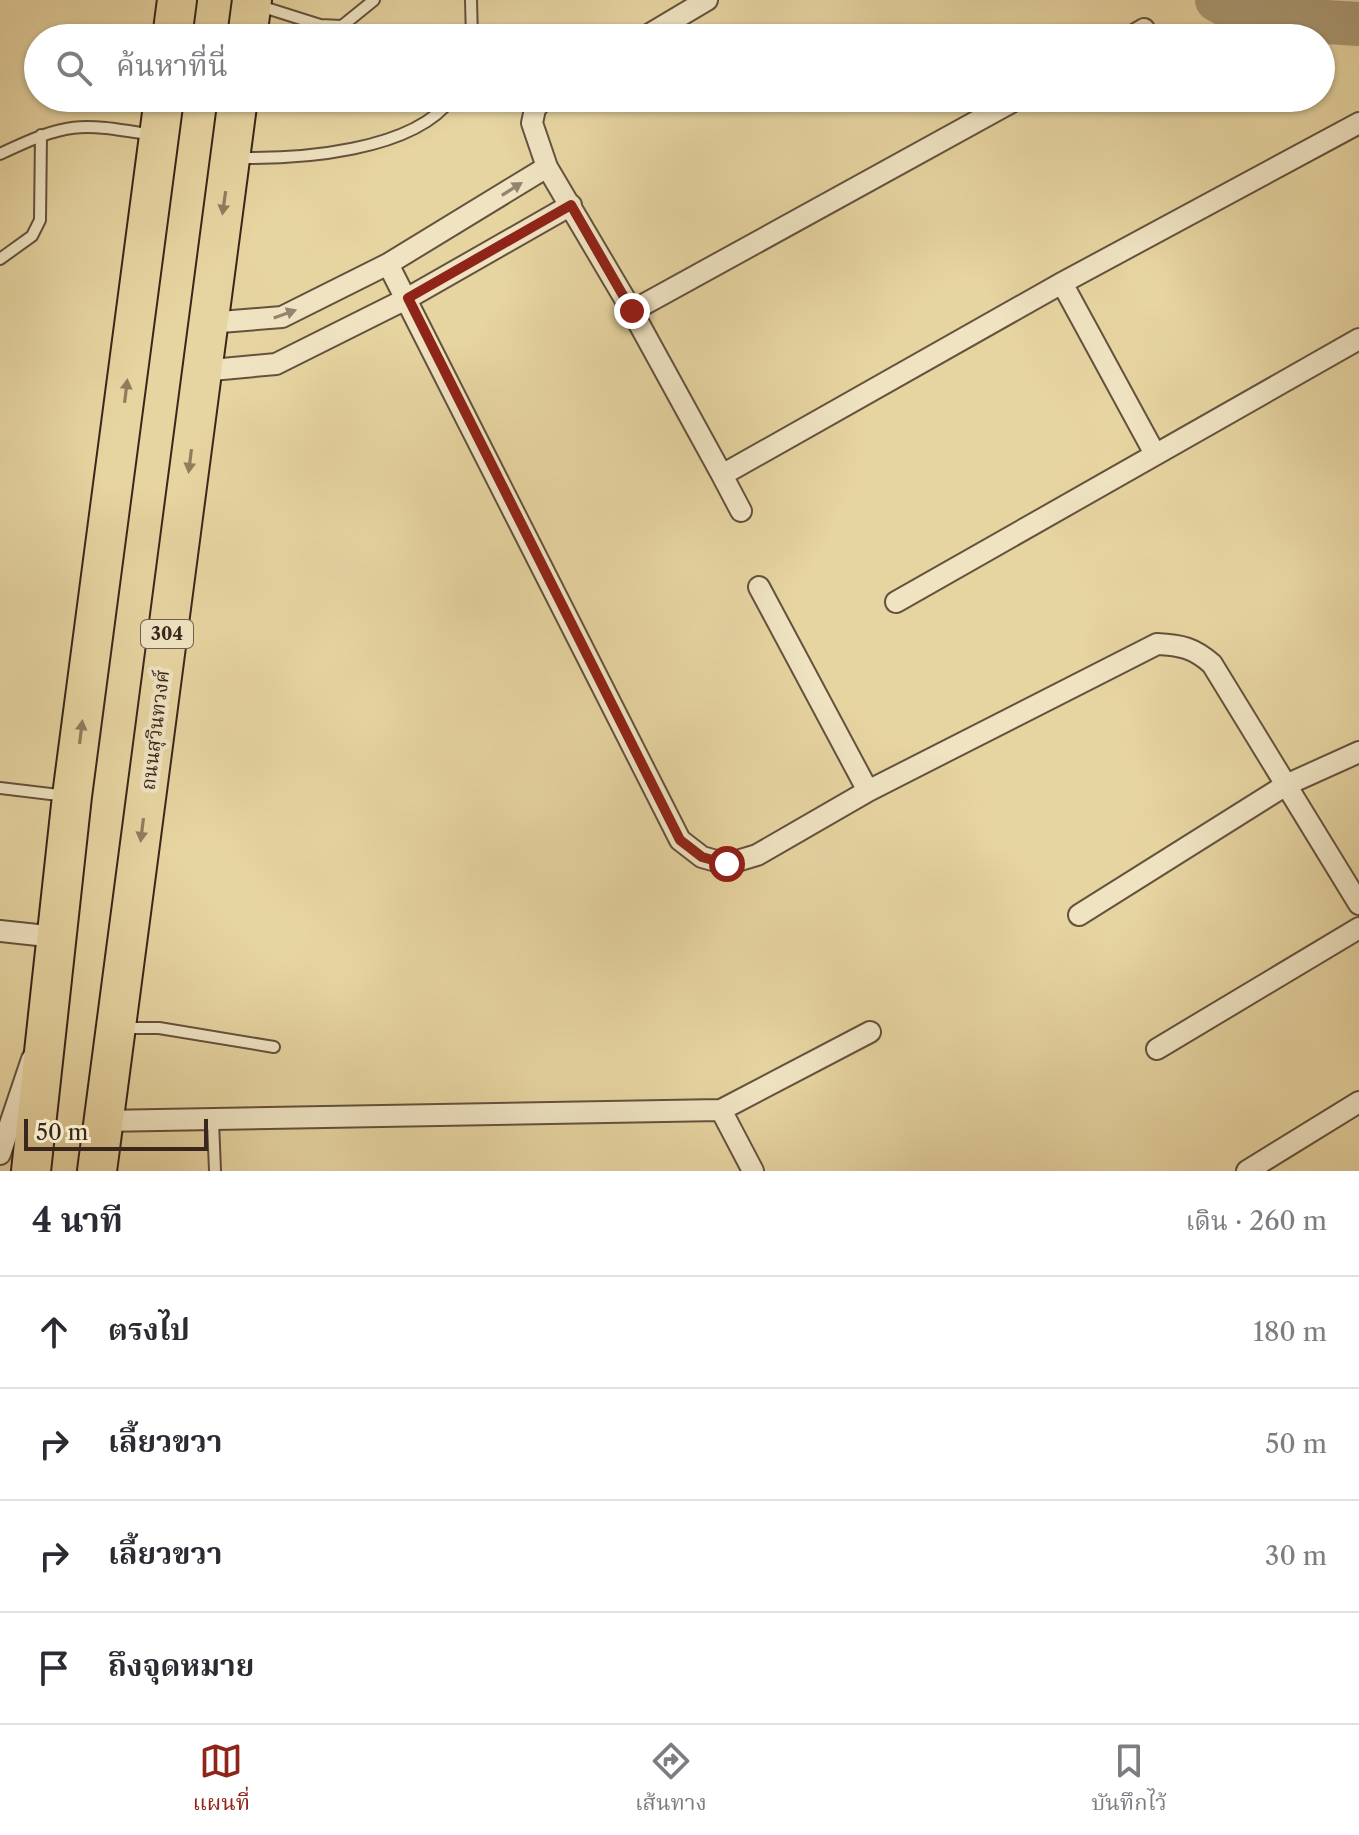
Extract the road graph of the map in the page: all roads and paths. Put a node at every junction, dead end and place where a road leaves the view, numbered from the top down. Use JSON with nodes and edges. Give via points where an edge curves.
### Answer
{"nodes":[{"id":1,"x":177,"y":0,"type":"edge"},
{"id":2,"x":374,"y":0,"type":"edge"},
{"id":3,"x":471,"y":0,"type":"edge"},
{"id":4,"x":707,"y":0,"type":"edge"},
{"id":5,"x":250,"y":14,"type":"edge"},
{"id":6,"x":174,"y":24,"type":"edge"},
{"id":7,"x":314,"y":24,"type":"edge"},
{"id":8,"x":344,"y":24,"type":"edge"},
{"id":9,"x":472,"y":24,"type":"edge"},
{"id":10,"x":667,"y":24,"type":"edge"},
{"id":11,"x":162,"y":112,"type":"edge"},
{"id":12,"x":236,"y":112,"type":"edge"},
{"id":13,"x":433,"y":112,"type":"edge"},
{"id":14,"x":534,"y":112,"type":"edge"},
{"id":15,"x":994,"y":112,"type":"edge"},
{"id":16,"x":1359,"y":123,"type":"edge"},
{"id":17,"x":41,"y":135,"type":"junction"},
{"id":18,"x":159,"y":136,"type":"junction"},
{"id":19,"x":0,"y":154,"type":"edge"},
{"id":20,"x":230,"y":158,"type":"junction"},
{"id":21,"x":547,"y":167,"type":"junction"},
{"id":22,"x":571,"y":205,"type":"junction"},
{"id":23,"x":0,"y":259,"type":"edge"},
{"id":24,"x":388,"y":264,"type":"junction"},
{"id":25,"x":1062,"y":283,"type":"junction"},
{"id":26,"x":408,"y":298,"type":"junction"},
{"id":27,"x":632,"y":311,"type":"junction"},
{"id":28,"x":208,"y":323,"type":"junction"},
{"id":29,"x":1359,"y":339,"type":"edge"},
{"id":30,"x":201,"y":371,"type":"junction"},
{"id":31,"x":1155,"y":454,"type":"junction"},
{"id":32,"x":722,"y":475,"type":"junction"},
{"id":33,"x":741,"y":511,"type":"dead end"},
{"id":34,"x":759,"y":587,"type":"dead end"},
{"id":35,"x":896,"y":602,"type":"dead end"},
{"id":36,"x":1359,"y":752,"type":"edge"},
{"id":37,"x":1286,"y":785,"type":"junction"},
{"id":38,"x":0,"y":788,"type":"edge"},
{"id":39,"x":868,"y":791,"type":"junction"},
{"id":40,"x":72,"y":796,"type":"junction"},
{"id":41,"x":1359,"y":904,"type":"edge"},
{"id":42,"x":1079,"y":915,"type":"dead end"},
{"id":43,"x":1359,"y":928,"type":"edge"},
{"id":44,"x":0,"y":931,"type":"edge"},
{"id":45,"x":56,"y":937,"type":"junction"},
{"id":46,"x":48,"y":1017,"type":"junction"},
{"id":47,"x":116,"y":1027,"type":"junction"},
{"id":48,"x":870,"y":1032,"type":"dead end"},
{"id":49,"x":274,"y":1047,"type":"dead end"},
{"id":50,"x":1157,"y":1049,"type":"dead end"},
{"id":51,"x":9,"y":1091,"type":"edge"},
{"id":52,"x":1359,"y":1102,"type":"edge"},
{"id":53,"x":721,"y":1110,"type":"junction"},
{"id":54,"x":103,"y":1121,"type":"junction"},
{"id":55,"x":213,"y":1121,"type":"junction"},
{"id":56,"x":0,"y":1154,"type":"edge"},
{"id":57,"x":31,"y":1171,"type":"edge"},
{"id":58,"x":97,"y":1171,"type":"edge"},
{"id":59,"x":215,"y":1171,"type":"edge"},
{"id":60,"x":753,"y":1171,"type":"edge"},
{"id":61,"x":1247,"y":1171,"type":"edge"}],
"edges":[{"from":1,"to":6,"type":"highway"},
{"from":2,"to":8,"type":"lane"},
{"from":3,"to":9,"type":"lane"},
{"from":4,"to":10,"type":"street"},
{"from":5,"to":7,"type":"lane"},
{"from":11,"to":18,"type":"highway"},
{"from":12,"to":20,"type":"highway","name":"ถนนสุวินทวงศ์","number":"304"},
{"from":13,"to":20,"type":"lane","via":[[412,128],[368,145],[310,157]]},
{"from":14,"to":21,"type":"street","via":[[532,123]]},
{"from":15,"to":27,"type":"street"},
{"from":16,"to":25,"type":"street"},
{"from":17,"to":18,"type":"lane","via":[[86,124]]},
{"from":17,"to":19,"type":"lane"},
{"from":17,"to":23,"type":"lane","via":[[40,220],[32,236]]},
{"from":40,"to":18,"type":"highway","one_way":true},
{"from":20,"to":28,"type":"highway","name":"ถนนสุวินทวงศ์","number":"304","one_way":true},
{"from":21,"to":22,"type":"street"},
{"from":24,"to":21,"type":"street","one_way":true},
{"from":22,"to":26,"type":"street"},
{"from":22,"to":27,"type":"street"},
{"from":24,"to":26,"type":"street"},
{"from":28,"to":24,"type":"street","one_way":true,"via":[[282,317]]},
{"from":25,"to":31,"type":"street"},
{"from":25,"to":32,"type":"street"},
{"from":26,"to":30,"type":"street","via":[[276,364]]},
{"from":26,"to":39,"type":"street","via":[[680,840],[702,857],[727,864],[757,855]]},
{"from":27,"to":32,"type":"street"},
{"from":28,"to":30,"type":"highway","name":"ถนนสุวินทวงศ์","number":"304"},
{"from":29,"to":31,"type":"street"},
{"from":30,"to":47,"type":"highway","name":"ถนนสุวินทวงศ์","number":"304","one_way":true},
{"from":31,"to":35,"type":"street"},
{"from":32,"to":33,"type":"street"},
{"from":34,"to":39,"type":"street"},
{"from":36,"to":37,"type":"street"},
{"from":37,"to":39,"type":"street","via":[[1212,664],[1198,651],[1157,644]]},
{"from":37,"to":41,"type":"street"},
{"from":37,"to":42,"type":"street"},
{"from":38,"to":40,"type":"lane"},
{"from":40,"to":45,"type":"highway"},
{"from":43,"to":50,"type":"street"},
{"from":44,"to":45,"type":"street"},
{"from":45,"to":46,"type":"highway"},
{"from":46,"to":51,"type":"street"},
{"from":46,"to":57,"type":"highway"},
{"from":47,"to":49,"type":"lane","via":[[159,1028]]},
{"from":47,"to":54,"type":"highway","name":"ถนนสุวินทวงศ์","number":"304"},
{"from":48,"to":53,"type":"street"},
{"from":51,"to":56,"type":"street"},
{"from":52,"to":61,"type":"street"},
{"from":53,"to":55,"type":"street"},
{"from":53,"to":60,"type":"street"},
{"from":54,"to":55,"type":"street"},
{"from":54,"to":58,"type":"highway","name":"ถนนสุวินทวงศ์","number":"304"},
{"from":55,"to":59,"type":"lane"}]}
